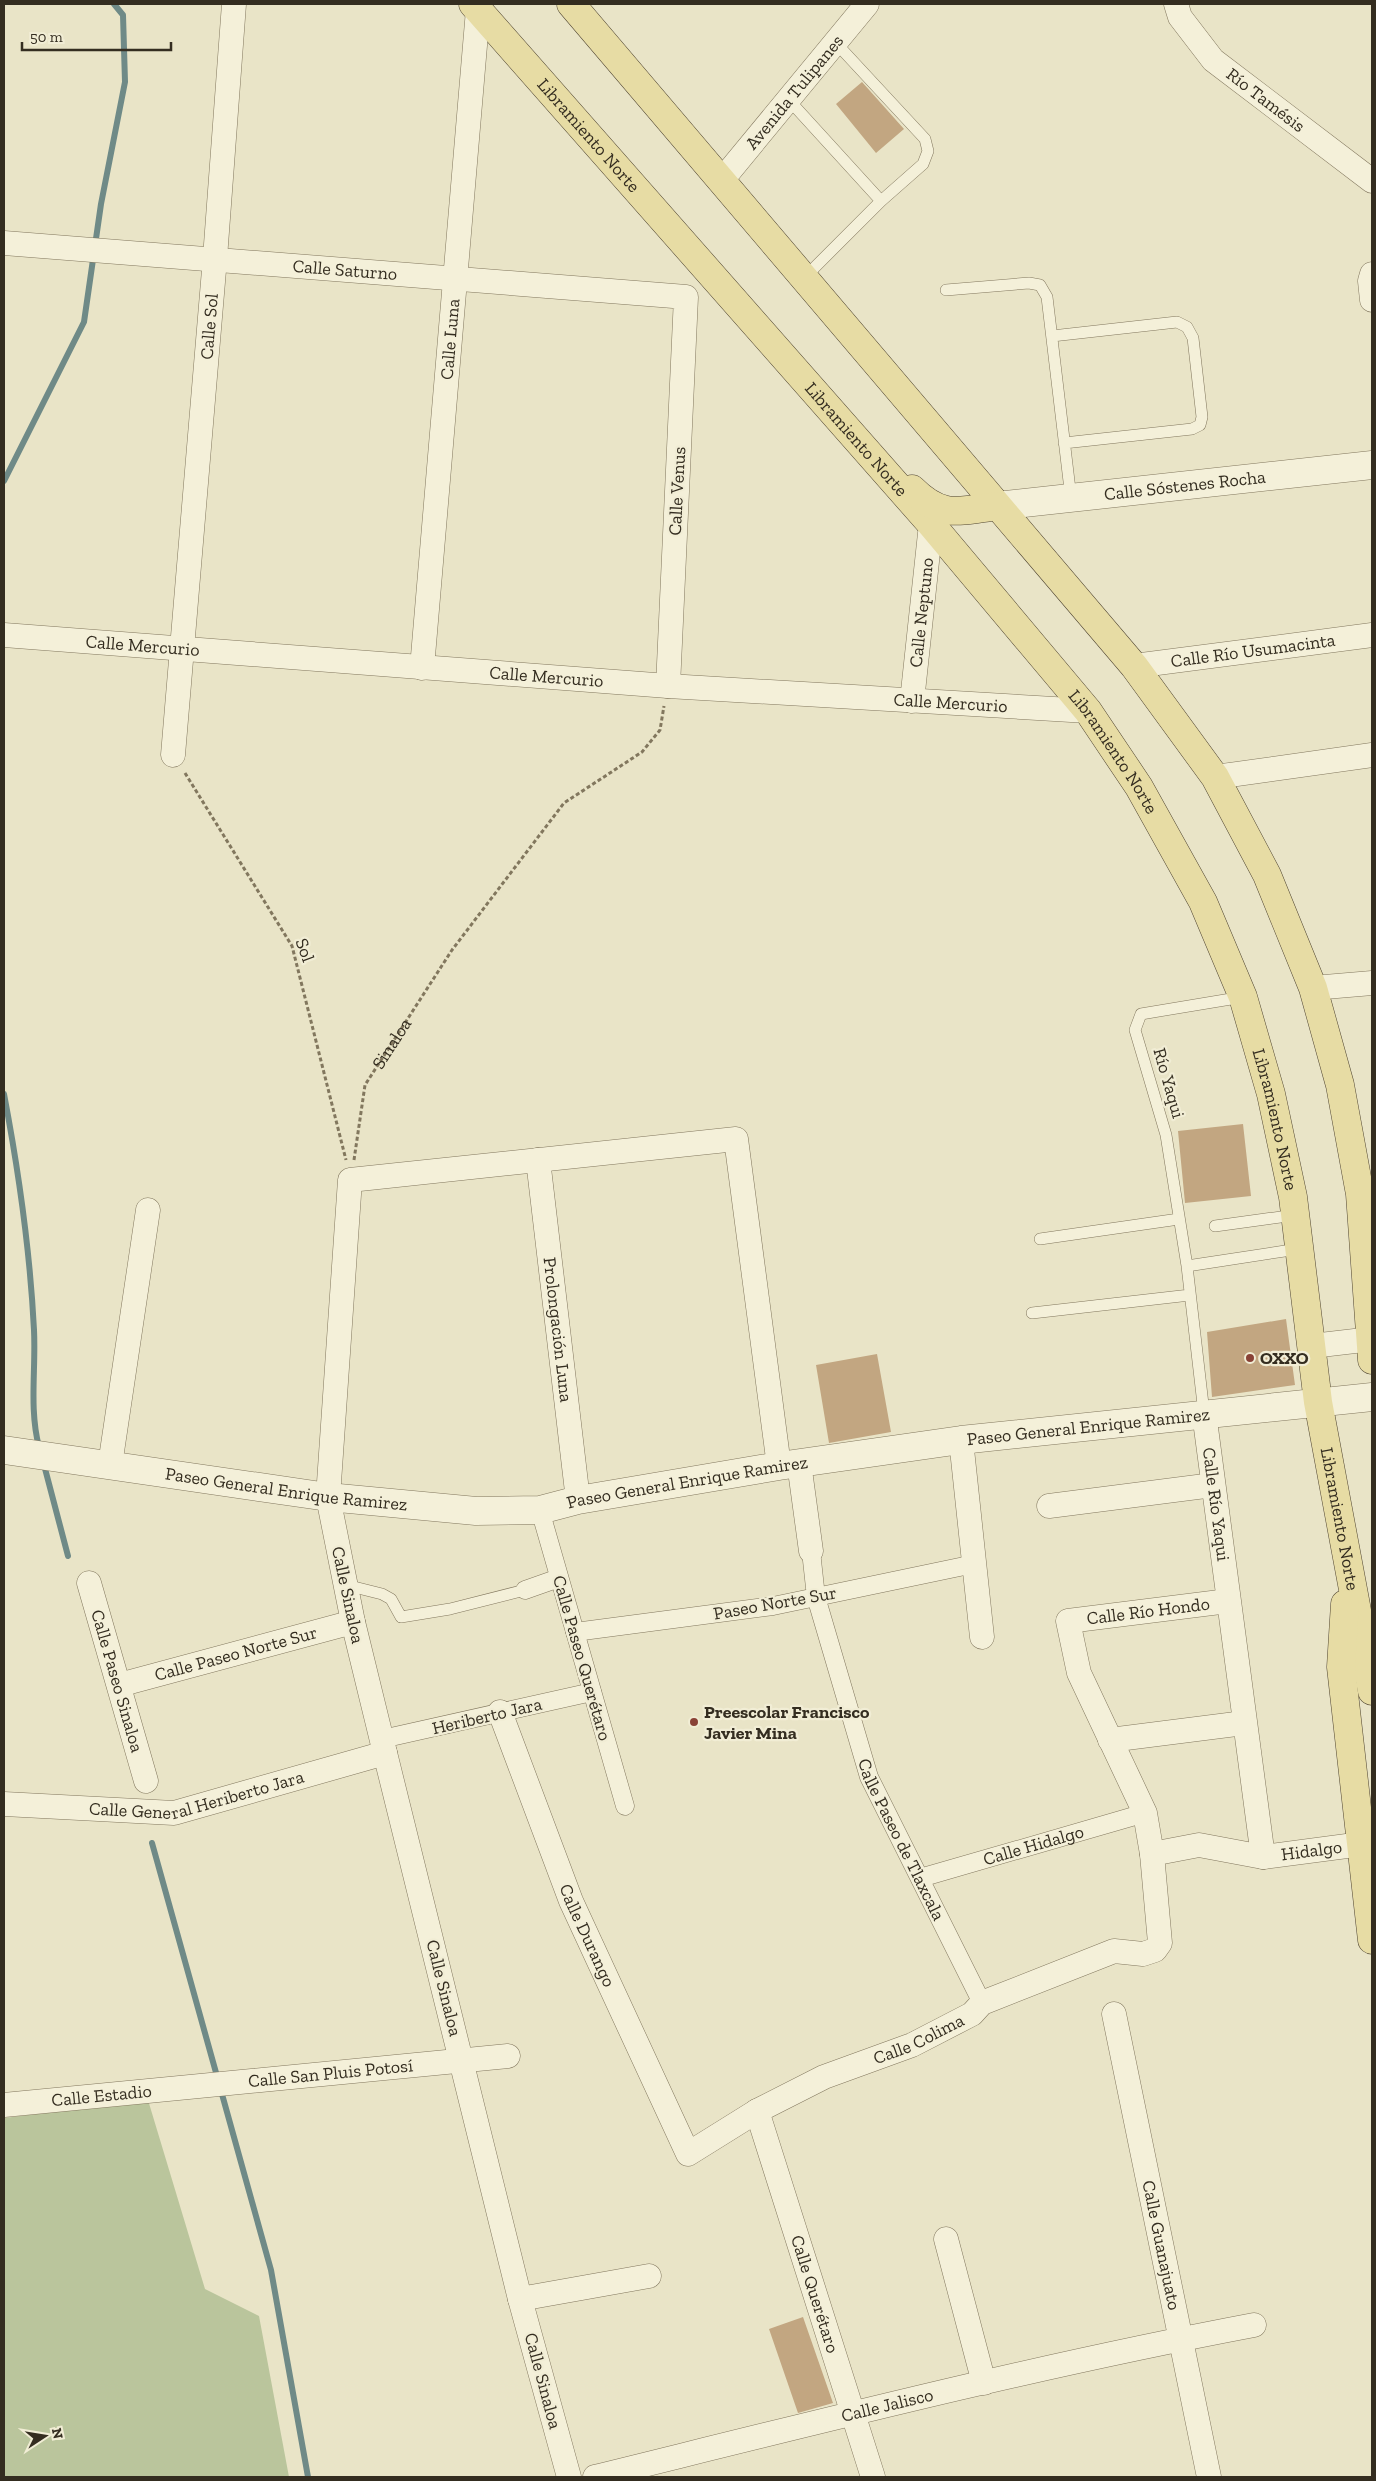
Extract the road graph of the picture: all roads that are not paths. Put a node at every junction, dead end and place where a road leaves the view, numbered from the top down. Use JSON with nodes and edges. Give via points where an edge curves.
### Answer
{"nodes":[{"id":1,"x":234,"y":4,"type":"edge"},
{"id":2,"x":572,"y":4,"type":"edge"},
{"id":3,"x":867,"y":4,"type":"edge"},
{"id":4,"x":1176,"y":4,"type":"edge"},
{"id":5,"x":476,"y":7,"type":"edge"},
{"id":6,"x":835,"y":42,"type":"junction"},
{"id":7,"x":788,"y":99,"type":"junction"},
{"id":8,"x":722,"y":180,"type":"junction"},
{"id":9,"x":1372,"y":181,"type":"edge"},
{"id":10,"x":881,"y":200,"type":"junction"},
{"id":11,"x":4,"y":242,"type":"edge"},
{"id":12,"x":215,"y":258,"type":"junction"},
{"id":13,"x":1372,"y":274,"type":"edge"},
{"id":14,"x":454,"y":278,"type":"junction"},
{"id":15,"x":804,"y":278,"type":"junction"},
{"id":16,"x":946,"y":290,"type":"dead end"},
{"id":17,"x":686,"y":296,"type":"joint"},
{"id":18,"x":1372,"y":300,"type":"edge"},
{"id":19,"x":1052,"y":336,"type":"junction"},
{"id":20,"x":829,"y":410,"type":"junction"},
{"id":21,"x":1064,"y":443,"type":"junction"},
{"id":22,"x":1372,"y":464,"type":"edge"},
{"id":23,"x":1071,"y":498,"type":"junction"},
{"id":24,"x":997,"y":506,"type":"junction"},
{"id":25,"x":931,"y":524,"type":"junction"},
{"id":26,"x":4,"y":635,"type":"edge"},
{"id":27,"x":1372,"y":635,"type":"edge"},
{"id":28,"x":182,"y":650,"type":"junction"},
{"id":29,"x":1134,"y":666,"type":"junction"},
{"id":30,"x":422,"y":668,"type":"junction"},
{"id":31,"x":668,"y":686,"type":"junction"},
{"id":32,"x":912,"y":701,"type":"junction"},
{"id":33,"x":1088,"y":711,"type":"junction"},
{"id":34,"x":173,"y":755,"type":"road end"},
{"id":35,"x":1372,"y":755,"type":"edge"},
{"id":36,"x":1215,"y":777,"type":"junction"},
{"id":37,"x":1372,"y":983,"type":"edge"},
{"id":38,"x":1313,"y":988,"type":"junction"},
{"id":39,"x":1243,"y":997,"type":"junction"},
{"id":40,"x":538,"y":1160,"type":"junction"},
{"id":41,"x":148,"y":1210,"type":"dead end"},
{"id":42,"x":1295,"y":1215,"type":"junction"},
{"id":43,"x":1179,"y":1219,"type":"junction"},
{"id":44,"x":1215,"y":1226,"type":"dead end"},
{"id":45,"x":1040,"y":1239,"type":"dead end"},
{"id":46,"x":1298,"y":1249,"type":"junction"},
{"id":47,"x":1187,"y":1266,"type":"junction"},
{"id":48,"x":1190,"y":1295,"type":"junction"},
{"id":49,"x":1032,"y":1312,"type":"dead end"},
{"id":50,"x":1312,"y":1346,"type":"junction"},
{"id":51,"x":1371,"y":1346,"type":"edge"},
{"id":52,"x":1372,"y":1397,"type":"edge"},
{"id":53,"x":1318,"y":1402,"type":"junction"},
{"id":54,"x":1204,"y":1414,"type":"junction"},
{"id":55,"x":961,"y":1440,"type":"junction"},
{"id":56,"x":4,"y":1450,"type":"edge"},
{"id":57,"x":789,"y":1464,"type":"junction"},
{"id":58,"x":110,"y":1465,"type":"junction"},
{"id":59,"x":1213,"y":1485,"type":"junction"},
{"id":60,"x":328,"y":1497,"type":"junction"},
{"id":61,"x":578,"y":1500,"type":"junction"},
{"id":62,"x":1050,"y":1506,"type":"dead end"},
{"id":63,"x":540,"y":1510,"type":"junction"},
{"id":64,"x":811,"y":1551,"type":"joint"},
{"id":65,"x":974,"y":1564,"type":"junction"},
{"id":66,"x":1348,"y":1570,"type":"junction"},
{"id":67,"x":559,"y":1578,"type":"junction"},
{"id":68,"x":89,"y":1583,"type":"dead end"},
{"id":69,"x":346,"y":1585,"type":"junction"},
{"id":70,"x":524,"y":1590,"type":"joint"},
{"id":71,"x":816,"y":1597,"type":"junction"},
{"id":72,"x":1228,"y":1601,"type":"junction"},
{"id":73,"x":353,"y":1622,"type":"junction"},
{"id":74,"x":575,"y":1632,"type":"junction"},
{"id":75,"x":982,"y":1637,"type":"dead end"},
{"id":76,"x":118,"y":1685,"type":"junction"},
{"id":77,"x":592,"y":1692,"type":"junction"},
{"id":78,"x":1372,"y":1692,"type":"edge"},
{"id":79,"x":500,"y":1712,"type":"junction"},
{"id":80,"x":1244,"y":1723,"type":"junction"},
{"id":81,"x":1110,"y":1740,"type":"junction"},
{"id":82,"x":383,"y":1746,"type":"junction"},
{"id":83,"x":146,"y":1781,"type":"dead end"},
{"id":84,"x":4,"y":1804,"type":"edge"},
{"id":85,"x":625,"y":1806,"type":"dead end"},
{"id":86,"x":1145,"y":1813,"type":"junction"},
{"id":87,"x":1362,"y":1844,"type":"junction"},
{"id":88,"x":1152,"y":1854,"type":"junction"},
{"id":89,"x":1263,"y":1857,"type":"junction"},
{"id":90,"x":920,"y":1878,"type":"junction"},
{"id":91,"x":1372,"y":1940,"type":"edge"},
{"id":92,"x":982,"y":2003,"type":"junction"},
{"id":93,"x":1114,"y":2014,"type":"dead end"},
{"id":94,"x":508,"y":2056,"type":"dead end"},
{"id":95,"x":462,"y":2059,"type":"junction"},
{"id":96,"x":200,"y":2086,"type":"joint"},
{"id":97,"x":4,"y":2105,"type":"edge"},
{"id":98,"x":757,"y":2111,"type":"junction"},
{"id":99,"x":688,"y":2154,"type":"joint"},
{"id":100,"x":946,"y":2239,"type":"dead end"},
{"id":101,"x":649,"y":2276,"type":"dead end"},
{"id":102,"x":520,"y":2299,"type":"junction"},
{"id":103,"x":1254,"y":2325,"type":"dead end"},
{"id":104,"x":1182,"y":2338,"type":"junction"},
{"id":105,"x":984,"y":2383,"type":"junction"},
{"id":106,"x":852,"y":2413,"type":"junction"},
{"id":107,"x":569,"y":2477,"type":"edge"},
{"id":108,"x":595,"y":2477,"type":"edge"},
{"id":109,"x":874,"y":2477,"type":"edge"},
{"id":110,"x":1209,"y":2477,"type":"edge"}],
"edges":[{"from":1,"to":12,"type":"street","name":"Calle Sol"},
{"from":2,"to":8,"type":"main road"},
{"from":3,"to":6,"type":"street","name":"Avenida Tulipanes"},
{"from":4,"to":9,"type":"street","name":"Río Tamésis","via":[[1180,18],[1213,60]]},
{"from":5,"to":14,"type":"street","name":"Calle Luna"},
{"from":5,"to":20,"type":"main road","name":"Libramiento Norte"},
{"from":6,"to":7,"type":"street","name":"Avenida Tulipanes"},
{"from":6,"to":10,"type":"lane","via":[[925,139],[928,151],[924,164]]},
{"from":7,"to":8,"type":"street","name":"Avenida Tulipanes"},
{"from":7,"to":10,"type":"lane"},
{"from":8,"to":15,"type":"main road"},
{"from":10,"to":15,"type":"lane"},
{"from":11,"to":12,"type":"street","name":"Calle Saturno"},
{"from":12,"to":14,"type":"street","name":"Calle Saturno"},
{"from":12,"to":28,"type":"street","name":"Calle Sol"},
{"from":13,"to":18,"type":"street"},
{"from":14,"to":17,"type":"street","name":"Calle Saturno"},
{"from":14,"to":30,"type":"street","name":"Calle Luna"},
{"from":15,"to":24,"type":"main road"},
{"from":16,"to":19,"type":"lane","via":[[1029,282],[1040,285],[1048,297]]},
{"from":17,"to":31,"type":"street","name":"Calle Venus"},
{"from":19,"to":21,"type":"lane"},
{"from":19,"to":21,"type":"lane","via":[[1177,322],[1187,327],[1193,338],[1202,417],[1200,425],[1192,429]]},
{"from":20,"to":24,"type":"main road","via":[[845,412],[931,506],[953,512]]},
{"from":20,"to":25,"type":"main road","name":"Libramiento Norte"},
{"from":21,"to":23,"type":"lane"},
{"from":22,"to":23,"type":"street","name":"Calle Sóstenes Rocha"},
{"from":23,"to":24,"type":"street","name":"Calle Sóstenes Rocha"},
{"from":24,"to":29,"type":"main road"},
{"from":25,"to":32,"type":"street","name":"Calle Neptuno"},
{"from":25,"to":33,"type":"main road","name":"Libramiento Norte"},
{"from":26,"to":28,"type":"street","name":"Calle Mercurio"},
{"from":27,"to":29,"type":"street","name":"Calle Río Usumacinta"},
{"from":28,"to":30,"type":"street","name":"Calle Mercurio"},
{"from":28,"to":34,"type":"street","name":"Calle Sol"},
{"from":29,"to":36,"type":"main road"},
{"from":30,"to":31,"type":"street","name":"Calle Mercurio"},
{"from":31,"to":32,"type":"street","name":"Calle Mercurio"},
{"from":32,"to":33,"type":"street","name":"Calle Mercurio"},
{"from":33,"to":39,"type":"main road","name":"Libramiento Norte","via":[[1139,787],[1203,902]]},
{"from":35,"to":36,"type":"street"},
{"from":36,"to":38,"type":"main road","via":[[1267,876]]},
{"from":37,"to":38,"type":"street"},
{"from":38,"to":51,"type":"main road","via":[[1340,1085],[1360,1194]]},
{"from":39,"to":42,"type":"main road","name":"Libramiento Norte","via":[[1271,1094]]},
{"from":39,"to":43,"type":"lane","name":"Río Yaqui","via":[[1141,1014],[1135,1030],[1166,1135]]},
{"from":40,"to":57,"type":"street","name":"Calle Paseo de Tlaxcala","via":[[736,1139]]},
{"from":40,"to":60,"type":"street","via":[[350,1180]]},
{"from":40,"to":61,"type":"street","name":"Prolongación Luna"},
{"from":41,"to":58,"type":"street"},
{"from":42,"to":44,"type":"lane"},
{"from":42,"to":46,"type":"main road","name":"Libramiento Norte"},
{"from":43,"to":45,"type":"lane"},
{"from":43,"to":47,"type":"lane","name":"Río Yaqui"},
{"from":46,"to":47,"type":"lane"},
{"from":46,"to":50,"type":"main road","name":"Libramiento Norte"},
{"from":47,"to":48,"type":"lane","name":"Calle Río Yaqui"},
{"from":48,"to":49,"type":"lane"},
{"from":48,"to":54,"type":"lane","name":"Calle Río Yaqui"},
{"from":50,"to":51,"type":"street"},
{"from":50,"to":53,"type":"main road","name":"Libramiento Norte"},
{"from":52,"to":53,"type":"street","name":"Paseo General Enrique Ramirez"},
{"from":53,"to":54,"type":"street","name":"Paseo General Enrique Ramirez"},
{"from":53,"to":66,"type":"main road","name":"Libramiento Norte"},
{"from":54,"to":55,"type":"street","name":"Paseo General Enrique Ramirez"},
{"from":54,"to":59,"type":"street","name":"Calle Río Yaqui"},
{"from":55,"to":57,"type":"street","name":"Paseo General Enrique Ramirez"},
{"from":55,"to":65,"type":"street"},
{"from":56,"to":58,"type":"street","name":"Paseo General Enrique Ramirez"},
{"from":57,"to":61,"type":"street","name":"Paseo General Enrique Ramirez"},
{"from":57,"to":64,"type":"street","name":"Calle Paseo de Tlaxcala"},
{"from":58,"to":60,"type":"street","name":"Paseo General Enrique Ramirez"},
{"from":59,"to":62,"type":"street"},
{"from":59,"to":72,"type":"street","name":"Calle Río Yaqui"},
{"from":60,"to":63,"type":"street","name":"Paseo General Enrique Ramirez","via":[[476,1511]]},
{"from":60,"to":69,"type":"street","name":"Calle Sinaloa"},
{"from":61,"to":63,"type":"street","name":"Paseo General Enrique Ramirez"},
{"from":63,"to":67,"type":"street","name":"Calle Paseo Querétaro"},
{"from":64,"to":71,"type":"street","name":"Calle Paseo de Tlaxcala"},
{"from":65,"to":71,"type":"street","name":"Paseo Norte Sur"},
{"from":65,"to":75,"type":"street"},
{"from":66,"to":78,"type":"main road","name":"Libramiento Norte"},
{"from":66,"to":87,"type":"main road","via":[[1341,1667]]},
{"from":67,"to":70,"type":"street"},
{"from":67,"to":74,"type":"street","name":"Calle Paseo Querétaro"},
{"from":68,"to":76,"type":"street","name":"Calle Paseo Sinaloa"},
{"from":69,"to":70,"type":"lane","via":[[391,1599],[401,1617],[450,1609]]},
{"from":69,"to":73,"type":"street","name":"Calle Sinaloa"},
{"from":71,"to":74,"type":"street","name":"Paseo Norte Sur","via":[[773,1606]]},
{"from":71,"to":90,"type":"street","name":"Calle Paseo de Tlaxcala","via":[[869,1777]]},
{"from":72,"to":80,"type":"street","name":"Calle Río Yaqui"},
{"from":72,"to":81,"type":"street","name":"Calle Río Hondo","via":[[1068,1621],[1079,1673]]},
{"from":73,"to":76,"type":"street","name":"Calle Paseo Norte Sur"},
{"from":73,"to":82,"type":"street","name":"Calle Sinaloa"},
{"from":74,"to":77,"type":"street","name":"Calle Paseo Querétaro"},
{"from":76,"to":83,"type":"street","name":"Calle Paseo Sinaloa"},
{"from":77,"to":79,"type":"street","name":"Heriberto Jara"},
{"from":77,"to":85,"type":"street","name":"Calle Paseo Querétaro"},
{"from":79,"to":82,"type":"street","name":"Heriberto Jara"},
{"from":79,"to":99,"type":"street","name":"Calle Durango","via":[[571,1901]]},
{"from":80,"to":81,"type":"street"},
{"from":80,"to":89,"type":"street","name":"Calle Río Yaqui"},
{"from":81,"to":86,"type":"street"},
{"from":82,"to":84,"type":"street","name":"Calle General Heriberto Jara","via":[[174,1813]]},
{"from":82,"to":95,"type":"street","name":"Calle Sinaloa"},
{"from":86,"to":88,"type":"street"},
{"from":86,"to":90,"type":"street","name":"Calle Hidalgo"},
{"from":87,"to":89,"type":"street","name":"Hidalgo"},
{"from":87,"to":91,"type":"main road"},
{"from":88,"to":89,"type":"street","via":[[1199,1845]]},
{"from":88,"to":92,"type":"street","name":"Calle Colima","via":[[1160,1942],[1155,1950],[1143,1954],[1114,1951]]},
{"from":90,"to":92,"type":"street","name":"Calle Paseo de Tlaxcala"},
{"from":92,"to":98,"type":"street","name":"Calle Colima","via":[[972,2014],[912,2044],[824,2077]]},
{"from":93,"to":104,"type":"street","name":"Calle Guanajuato"},
{"from":94,"to":95,"type":"street","name":"Calle San Pluis Potosí"},
{"from":95,"to":96,"type":"street","name":"Calle San Pluis Potosí"},
{"from":95,"to":102,"type":"street","name":"Calle Sinaloa"},
{"from":96,"to":97,"type":"street","name":"Calle Estadio"},
{"from":98,"to":99,"type":"street","name":"Calle Colima"},
{"from":98,"to":106,"type":"street","name":"Calle Querétaro"},
{"from":100,"to":105,"type":"street"},
{"from":101,"to":102,"type":"street"},
{"from":102,"to":107,"type":"street","name":"Calle Sinaloa"},
{"from":103,"to":104,"type":"street","name":"Calle Jalisco"},
{"from":104,"to":105,"type":"street","name":"Calle Jalisco"},
{"from":104,"to":110,"type":"street","name":"Calle Guanajuato"},
{"from":105,"to":106,"type":"street","name":"Calle Jalisco"},
{"from":106,"to":108,"type":"street","name":"Calle Jalisco"},
{"from":106,"to":109,"type":"street","name":"Calle Querétaro"}]}
